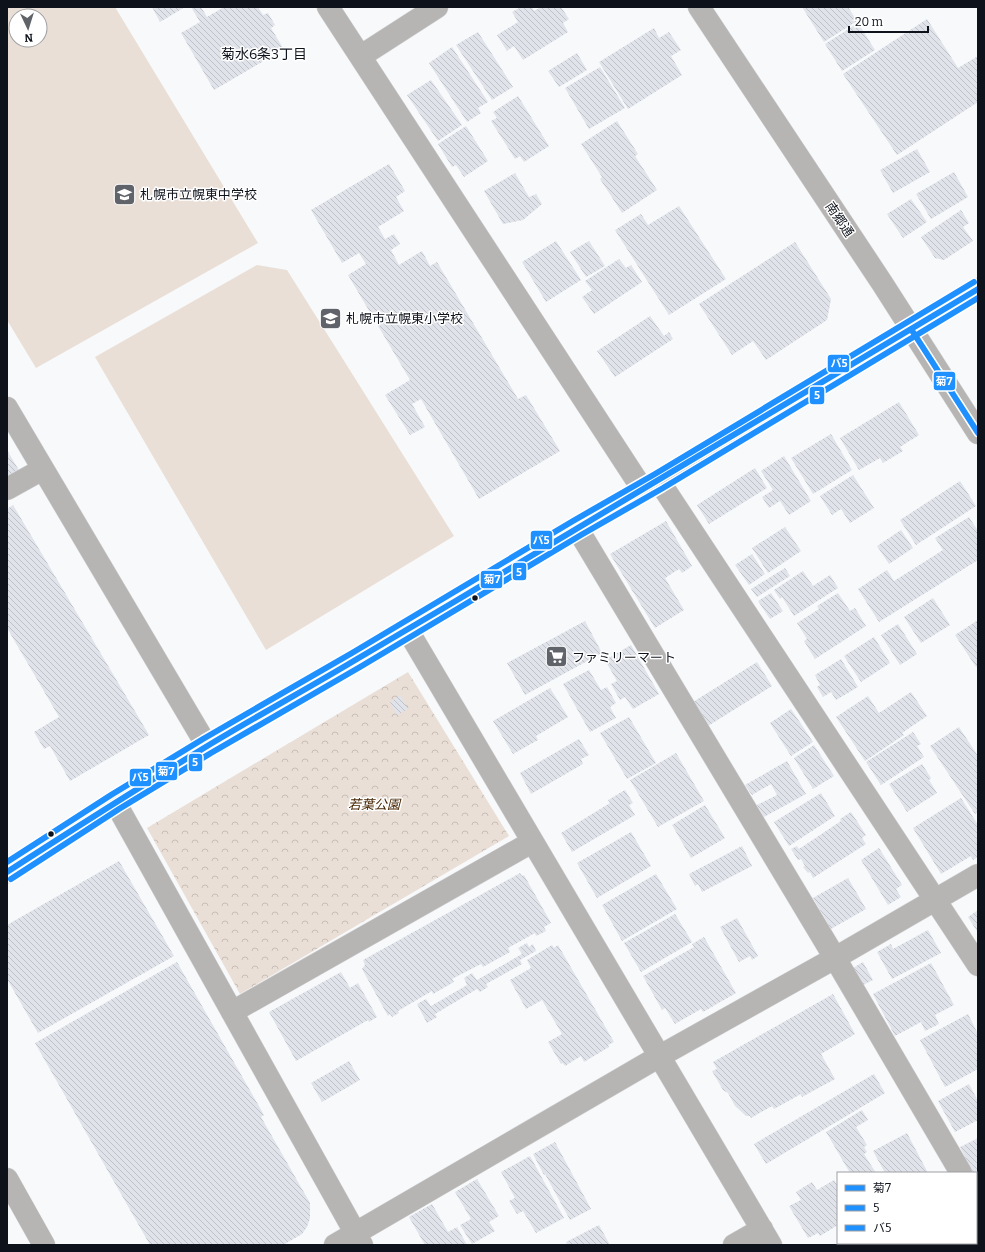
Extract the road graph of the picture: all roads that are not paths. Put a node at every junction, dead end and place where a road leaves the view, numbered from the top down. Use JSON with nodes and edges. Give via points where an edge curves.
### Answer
{"nodes":[{"id":1,"x":328,"y":7,"type":"edge"},
{"id":2,"x":437,"y":7,"type":"edge"},
{"id":3,"x":699,"y":7,"type":"edge"},
{"id":4,"x":360,"y":56,"type":"junction"},
{"id":5,"x":978,"y":290,"type":"edge"},
{"id":6,"x":911,"y":329,"type":"junction"},
{"id":7,"x":7,"y":408,"type":"edge"},
{"id":8,"x":978,"y":432,"type":"edge"},
{"id":9,"x":43,"y":469,"type":"junction"},
{"id":10,"x":651,"y":486,"type":"junction"},
{"id":11,"x":7,"y":489,"type":"edge"},
{"id":12,"x":577,"y":528,"type":"junction"},
{"id":13,"x":407,"y":629,"type":"junction"},
{"id":14,"x":207,"y":746,"type":"junction"},
{"id":15,"x":115,"y":802,"type":"junction"},
{"id":16,"x":532,"y":842,"type":"junction"},
{"id":17,"x":7,"y":872,"type":"edge"},
{"id":18,"x":978,"y":875,"type":"edge"},
{"id":19,"x":934,"y":900,"type":"junction"},
{"id":20,"x":835,"y":958,"type":"junction"},
{"id":21,"x":978,"y":965,"type":"edge"},
{"id":22,"x":232,"y":1012,"type":"junction"},
{"id":23,"x":660,"y":1056,"type":"junction"},
{"id":24,"x":960,"y":1172,"type":"edge"},
{"id":25,"x":7,"y":1179,"type":"edge"},
{"id":26,"x":767,"y":1237,"type":"edge"},
{"id":27,"x":359,"y":1239,"type":"edge"},
{"id":28,"x":44,"y":1245,"type":"edge"},
{"id":29,"x":335,"y":1245,"type":"edge"},
{"id":30,"x":734,"y":1245,"type":"edge"}],
"edges":[{"from":1,"to":4,"type":"street"},
{"from":2,"to":4,"type":"street"},
{"from":3,"to":6,"type":"street","name":"南郷通"},
{"from":4,"to":10,"type":"street"},
{"from":5,"to":6,"type":"main road"},
{"from":6,"to":8,"type":"street","name":"南郷通"},
{"from":6,"to":10,"type":"main road"},
{"from":7,"to":9,"type":"street"},
{"from":9,"to":11,"type":"street"},
{"from":9,"to":14,"type":"street"},
{"from":10,"to":12,"type":"main road"},
{"from":10,"to":19,"type":"street"},
{"from":12,"to":13,"type":"main road"},
{"from":12,"to":20,"type":"street"},
{"from":13,"to":14,"type":"main road"},
{"from":13,"to":16,"type":"street"},
{"from":14,"to":15,"type":"main road"},
{"from":15,"to":17,"type":"main road"},
{"from":15,"to":22,"type":"street"},
{"from":16,"to":22,"type":"street"},
{"from":16,"to":23,"type":"street"},
{"from":18,"to":19,"type":"street"},
{"from":19,"to":20,"type":"street"},
{"from":19,"to":21,"type":"street"},
{"from":20,"to":23,"type":"street"},
{"from":20,"to":24,"type":"street"},
{"from":22,"to":27,"type":"street"},
{"from":23,"to":26,"type":"street"},
{"from":23,"to":27,"type":"street"},
{"from":25,"to":28,"type":"street"},
{"from":26,"to":30,"type":"street"},
{"from":27,"to":29,"type":"street"}]}
